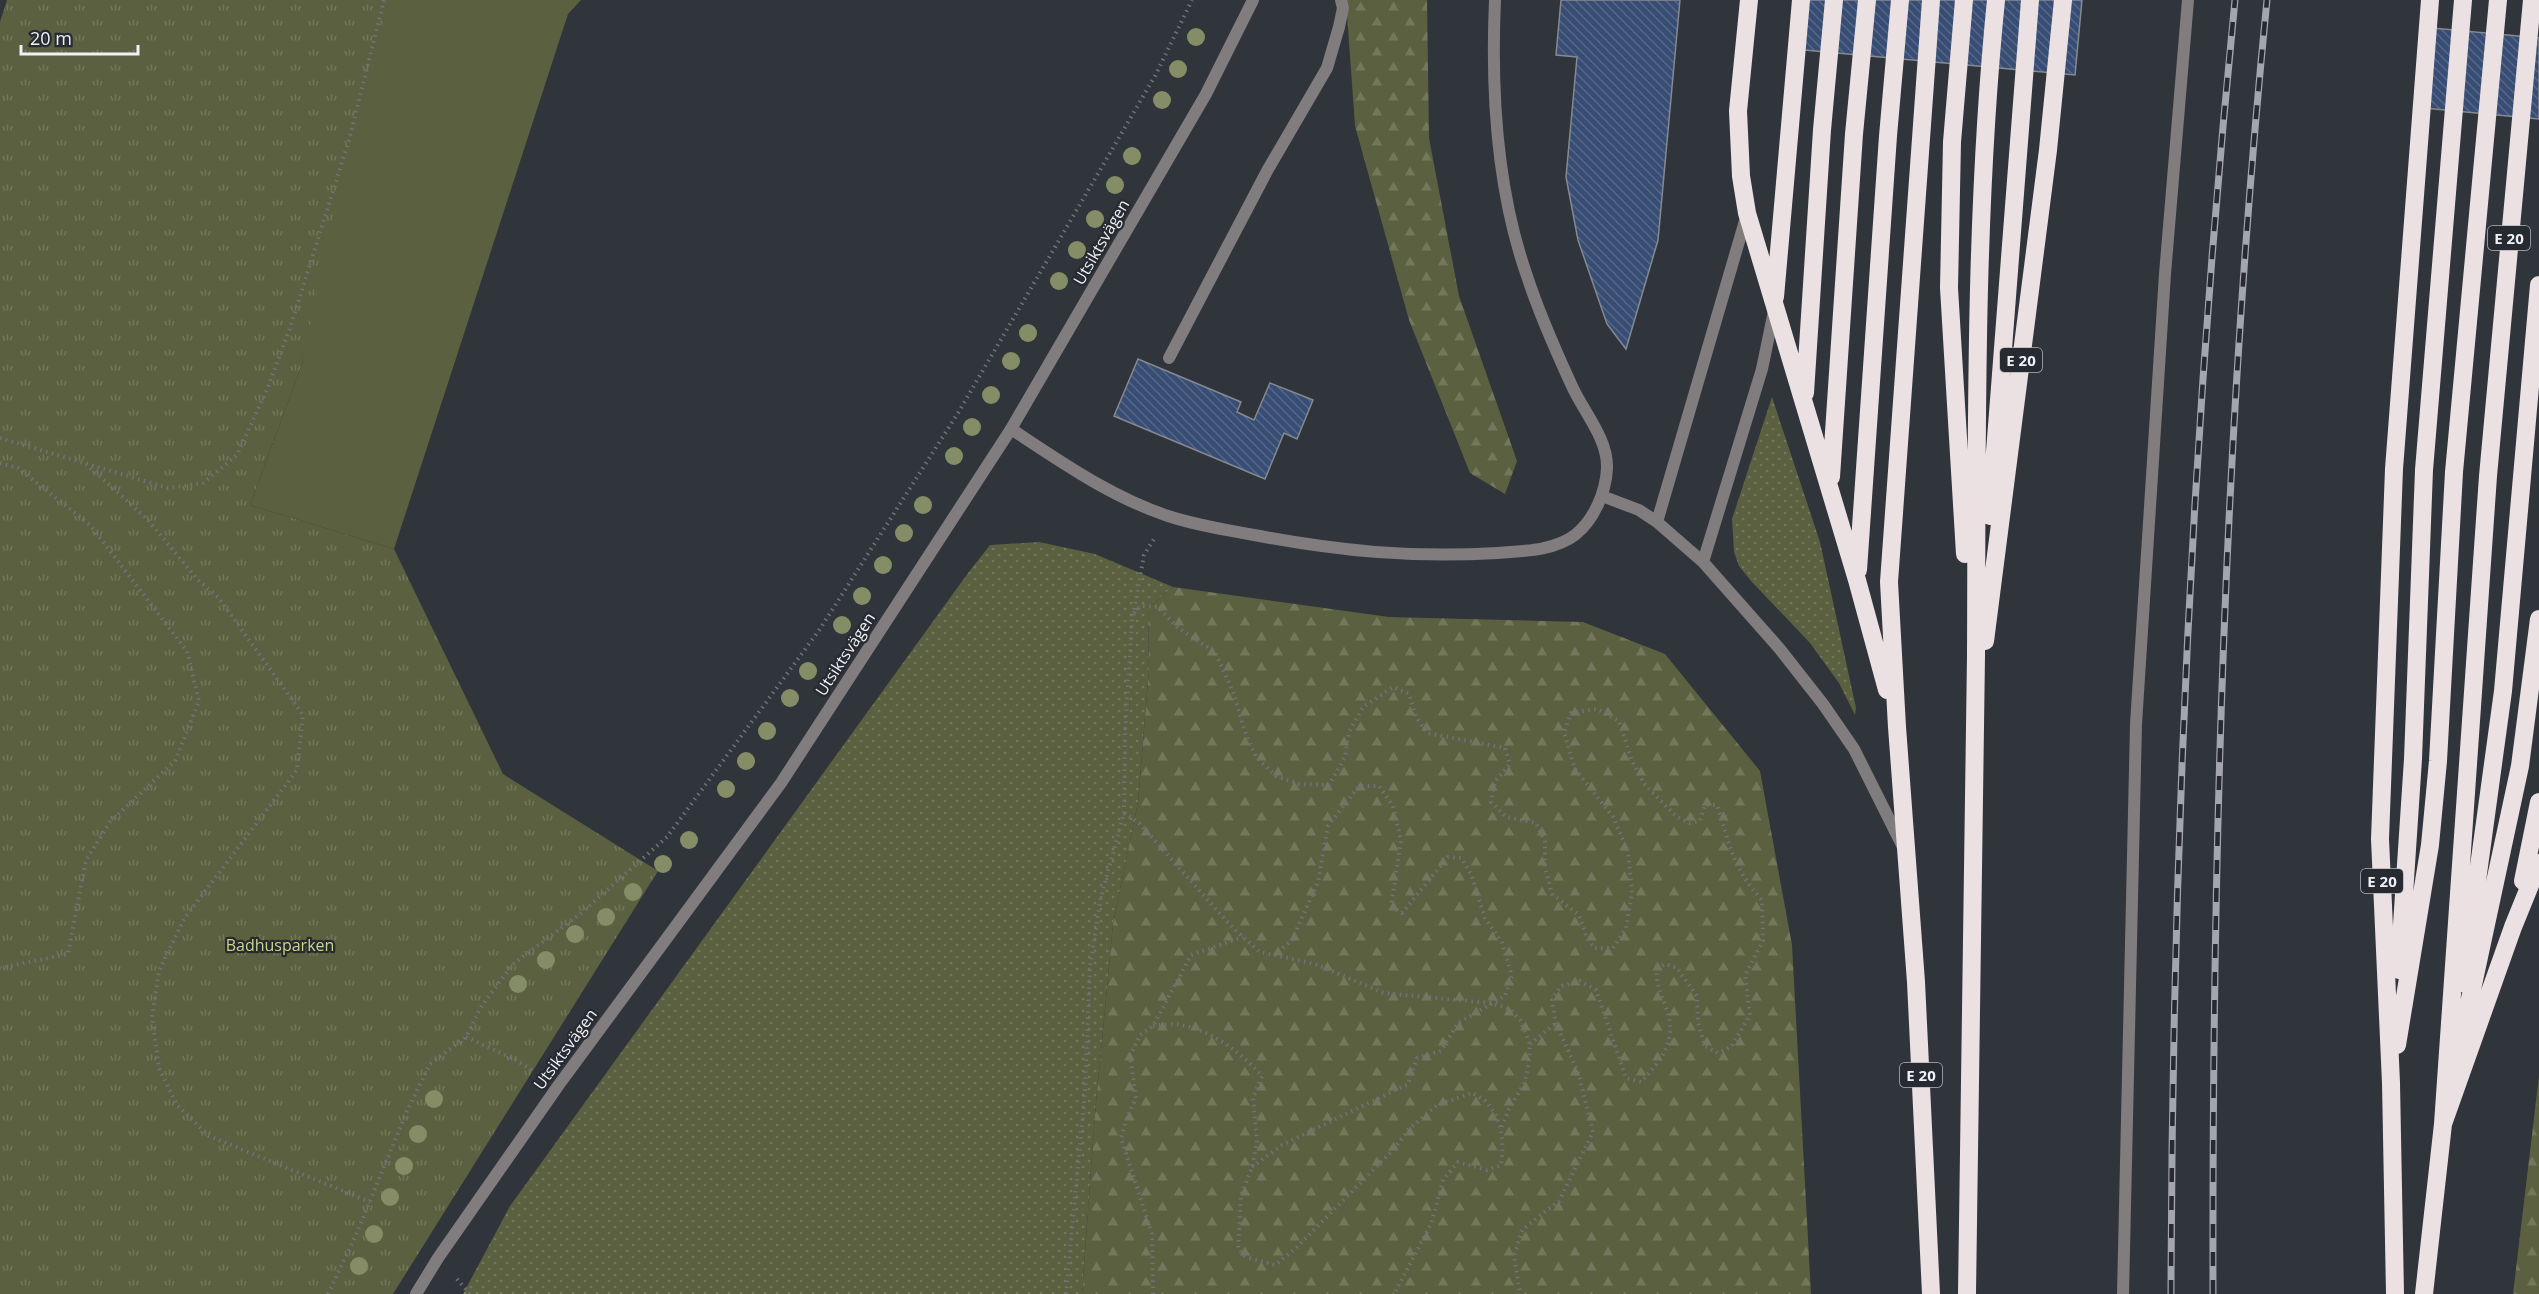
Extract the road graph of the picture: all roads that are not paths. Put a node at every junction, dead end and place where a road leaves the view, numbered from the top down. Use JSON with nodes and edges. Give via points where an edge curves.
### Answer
{"nodes":[{"id":1,"x":1253,"y":0,"type":"edge"},
{"id":2,"x":1341,"y":0,"type":"edge"},
{"id":3,"x":1495,"y":0,"type":"edge"},
{"id":4,"x":1749,"y":0,"type":"edge"},
{"id":5,"x":1801,"y":0,"type":"edge"},
{"id":6,"x":1834,"y":0,"type":"edge"},
{"id":7,"x":1867,"y":0,"type":"edge"},
{"id":8,"x":1900,"y":0,"type":"edge"},
{"id":9,"x":1931,"y":0,"type":"edge"},
{"id":10,"x":1964,"y":0,"type":"edge"},
{"id":11,"x":1996,"y":0,"type":"edge"},
{"id":12,"x":2030,"y":0,"type":"edge"},
{"id":13,"x":2063,"y":0,"type":"edge"},
{"id":14,"x":2188,"y":0,"type":"edge"},
{"id":15,"x":2430,"y":0,"type":"edge"},
{"id":16,"x":2463,"y":0,"type":"edge"},
{"id":17,"x":2498,"y":0,"type":"edge"},
{"id":18,"x":2532,"y":0,"type":"edge"},
{"id":19,"x":1747,"y":213,"type":"junction"},
{"id":20,"x":2539,"y":285,"type":"edge"},
{"id":21,"x":1774,"y":307,"type":"junction"},
{"id":22,"x":1168,"y":358,"type":"dead end"},
{"id":23,"x":1804,"y":404,"type":"junction"},
{"id":24,"x":1011,"y":429,"type":"junction"},
{"id":25,"x":1830,"y":489,"type":"junction"},
{"id":26,"x":1602,"y":496,"type":"junction"},
{"id":27,"x":1658,"y":522,"type":"junction"},
{"id":28,"x":1703,"y":562,"type":"junction"},
{"id":29,"x":1857,"y":580,"type":"junction"},
{"id":30,"x":2539,"y":619,"type":"edge"},
{"id":31,"x":1975,"y":720,"type":"junction"},
{"id":32,"x":1897,"y":727,"type":"junction"},
{"id":33,"x":2539,"y":802,"type":"edge"},
{"id":34,"x":1907,"y":857,"type":"junction"},
{"id":35,"x":2539,"y":863,"type":"edge"},
{"id":36,"x":2514,"y":927,"type":"junction"},
{"id":37,"x":2391,"y":1083,"type":"junction"},
{"id":38,"x":2443,"y":1124,"type":"junction"},
{"id":39,"x":416,"y":1294,"type":"edge"},
{"id":40,"x":1931,"y":1294,"type":"edge"},
{"id":41,"x":1967,"y":1294,"type":"edge"},
{"id":42,"x":2123,"y":1294,"type":"edge"},
{"id":43,"x":2396,"y":1294,"type":"edge"},
{"id":44,"x":2424,"y":1294,"type":"edge"}],
"edges":[{"from":1,"to":24,"type":"street","name":"Utsiktsvägen","via":[[1206,94]]},
{"from":2,"to":22,"type":"street","via":[[1340,27],[1328,68],[1267,171]]},
{"from":3,"to":26,"type":"street","via":[[1495,106],[1511,216],[1526,274],[1548,333],[1604,446],[1607,464]]},
{"from":4,"to":19,"type":"highway","number":"E 20","via":[[1738,111]]},
{"from":5,"to":21,"type":"highway","number":"E 20"},
{"from":6,"to":23,"type":"highway","number":"E 20"},
{"from":7,"to":25,"type":"highway","number":"E 20"},
{"from":8,"to":29,"type":"highway","number":"E 20"},
{"from":9,"to":32,"type":"highway","number":"E 20","via":[[1889,582]]},
{"from":10,"to":31,"type":"highway","number":"E 20","via":[[1952,141],[1949,288]]},
{"from":11,"to":31,"type":"highway","number":"E 20","via":[[1983,144],[1978,290]]},
{"from":12,"to":31,"type":"highway","number":"E 20"},
{"from":13,"to":31,"type":"highway","number":"E 20","via":[[2048,150]]},
{"from":14,"to":42,"type":"street","via":[[2165,274],[2136,724]]},
{"from":15,"to":37,"type":"highway","number":"E 20","via":[[2394,469],[2380,839]]},
{"from":16,"to":37,"type":"highway","number":"E 20","via":[[2424,470],[2413,759]]},
{"from":17,"to":37,"type":"highway","number":"E 20","via":[[2454,472],[2430,845]]},
{"from":18,"to":38,"type":"highway","number":"E 20","via":[[2488,476]]},
{"from":19,"to":21,"type":"highway","number":"E 20"},
{"from":19,"to":27,"type":"street"},
{"from":20,"to":38,"type":"highway","number":"E 20","via":[[2503,691]]},
{"from":21,"to":23,"type":"highway","number":"E 20"},
{"from":21,"to":28,"type":"street","via":[[1762,369]]},
{"from":23,"to":25,"type":"highway","number":"E 20"},
{"from":24,"to":26,"type":"street","via":[[1116,495],[1169,516],[1241,533],[1346,550],[1448,556],[1540,549],[1575,534]]},
{"from":24,"to":39,"type":"street","name":"Utsiktsvägen","via":[[781,783],[558,1086]]},
{"from":25,"to":29,"type":"highway","number":"E 20"},
{"from":26,"to":27,"type":"street"},
{"from":27,"to":28,"type":"street"},
{"from":28,"to":34,"type":"street","via":[[1830,713],[1854,749]]},
{"from":29,"to":32,"type":"highway","number":"E 20"},
{"from":30,"to":38,"type":"highway","number":"E 20","via":[[2520,766]]},
{"from":31,"to":41,"type":"highway","number":"E 20"},
{"from":32,"to":34,"type":"highway","number":"E 20"},
{"from":33,"to":36,"type":"highway","number":"E 20"},
{"from":34,"to":40,"type":"highway","number":"E 20"},
{"from":35,"to":36,"type":"highway","number":"E 20"},
{"from":36,"to":38,"type":"highway","number":"E 20"},
{"from":37,"to":43,"type":"highway","number":"E 20"},
{"from":38,"to":44,"type":"highway","number":"E 20"}]}
